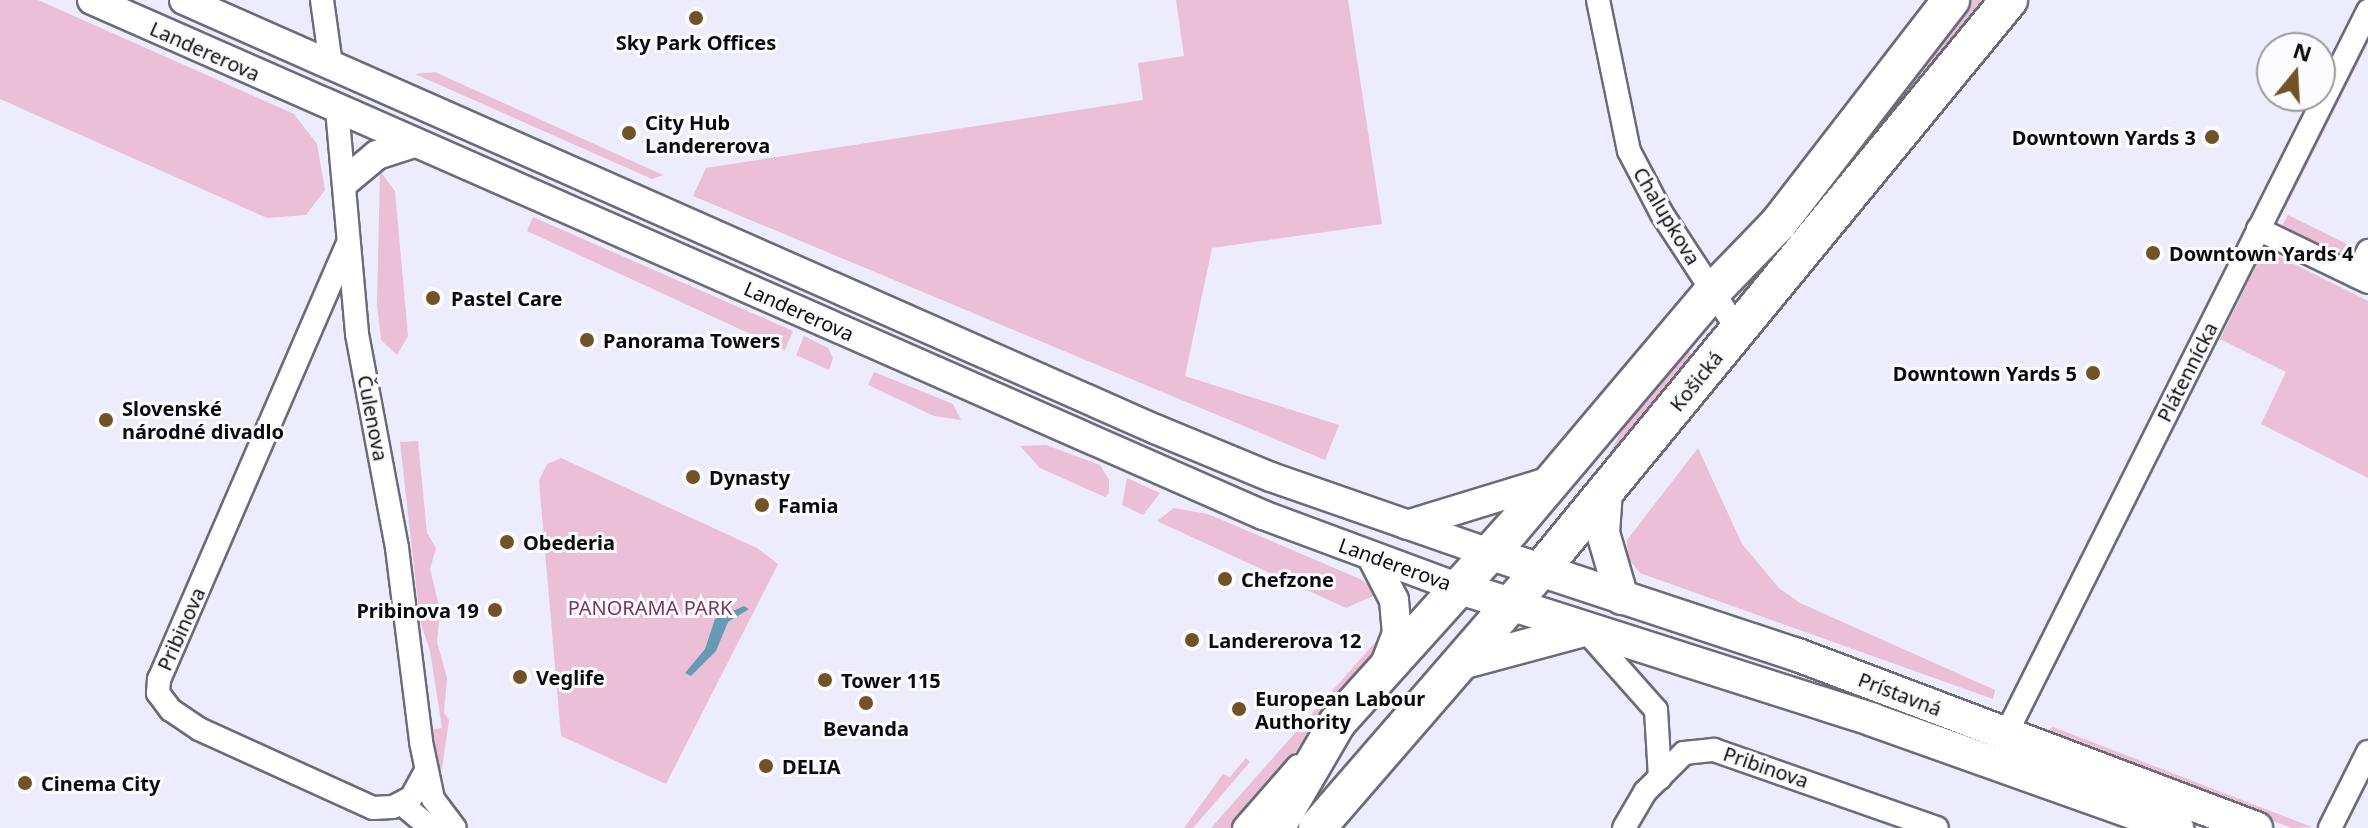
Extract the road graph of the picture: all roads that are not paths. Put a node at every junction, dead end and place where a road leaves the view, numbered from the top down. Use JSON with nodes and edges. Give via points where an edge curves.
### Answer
{"nodes":[{"id":1,"x":92,"y":0,"type":"edge"},
{"id":2,"x":184,"y":0,"type":"edge"},
{"id":3,"x":322,"y":0,"type":"edge"},
{"id":4,"x":1598,"y":0,"type":"edge"},
{"id":5,"x":1951,"y":0,"type":"edge"},
{"id":6,"x":2009,"y":0,"type":"edge"},
{"id":7,"x":2368,"y":11,"type":"edge"},
{"id":8,"x":331,"y":65,"type":"junction"},
{"id":9,"x":337,"y":109,"type":"junction"},
{"id":10,"x":415,"y":143,"type":"junction"},
{"id":11,"x":347,"y":180,"type":"junction"},
{"id":12,"x":2258,"y":229,"type":"junction"},
{"id":13,"x":348,"y":243,"type":"junction"},
{"id":14,"x":2368,"y":251,"type":"edge"},
{"id":15,"x":2362,"y":279,"type":"edge"},
{"id":16,"x":1713,"y":291,"type":"junction"},
{"id":17,"x":1738,"y":330,"type":"junction"},
{"id":18,"x":1554,"y":480,"type":"junction"},
{"id":19,"x":1606,"y":491,"type":"junction"},
{"id":20,"x":1406,"y":525,"type":"junction"},
{"id":21,"x":1489,"y":553,"type":"junction"},
{"id":22,"x":1372,"y":557,"type":"junction"},
{"id":23,"x":1540,"y":571,"type":"junction"},
{"id":24,"x":1457,"y":587,"type":"junction"},
{"id":25,"x":1622,"y":598,"type":"junction"},
{"id":26,"x":1511,"y":605,"type":"junction"},
{"id":27,"x":1584,"y":630,"type":"junction"},
{"id":28,"x":1461,"y":663,"type":"junction"},
{"id":29,"x":1383,"y":671,"type":"junction"},
{"id":30,"x":1337,"y":723,"type":"junction"},
{"id":31,"x":2006,"y":734,"type":"junction"},
{"id":32,"x":2368,"y":752,"type":"edge"},
{"id":33,"x":1377,"y":757,"type":"junction"},
{"id":34,"x":426,"y":771,"type":"junction"},
{"id":35,"x":1660,"y":778,"type":"junction"},
{"id":36,"x":402,"y":804,"type":"junction"},
{"id":37,"x":431,"y":828,"type":"edge"},
{"id":38,"x":455,"y":828,"type":"edge"},
{"id":39,"x":1244,"y":828,"type":"edge"},
{"id":40,"x":1276,"y":828,"type":"edge"},
{"id":41,"x":1317,"y":828,"type":"edge"},
{"id":42,"x":1338,"y":828,"type":"edge"},
{"id":43,"x":1624,"y":828,"type":"edge"},
{"id":44,"x":1937,"y":828,"type":"edge"},
{"id":45,"x":2177,"y":828,"type":"edge"},
{"id":46,"x":2256,"y":828,"type":"edge"},
{"id":47,"x":2330,"y":828,"type":"edge"}],
"edges":[{"from":1,"to":9,"type":"street","name":"Landererova"},
{"from":2,"to":8,"type":"street","name":"Landererova"},
{"from":3,"to":8,"type":"street","name":"Čulenova"},
{"from":4,"to":16,"type":"street","name":"Chalupkova","via":[[1629,151],[1662,214]]},
{"from":5,"to":16,"type":"main road","via":[[1778,224]]},
{"from":6,"to":17,"type":"main road","name":"Košická"},
{"from":7,"to":12,"type":"street","name":"Plátennícka"},
{"from":8,"to":9,"type":"street","name":"Čulenova"},
{"from":8,"to":20,"type":"street","name":"Landererova","via":[[1155,429]]},
{"from":9,"to":10,"type":"street","name":"Landererova"},
{"from":9,"to":11,"type":"street","name":"Čulenova"},
{"from":10,"to":11,"type":"street","via":[[377,155]]},
{"from":10,"to":22,"type":"street","name":"Landererova","via":[[1263,515]]},
{"from":11,"to":13,"type":"street","name":"Čulenova"},
{"from":12,"to":15,"type":"street"},
{"from":12,"to":31,"type":"street","name":"Plátennícka"},
{"from":13,"to":34,"type":"street","name":"Čulenova","via":[[357,334],[397,548]]},
{"from":13,"to":36,"type":"street","name":"Pribinova","via":[[159,679],[158,693],[171,710],[199,729],[348,798],[373,808]]},
{"from":14,"to":15,"type":"street"},
{"from":16,"to":17,"type":"street","name":"Chalupkova"},
{"from":16,"to":18,"type":"main road"},
{"from":17,"to":19,"type":"main road","name":"Košická"},
{"from":18,"to":20,"type":"street"},
{"from":18,"to":21,"type":"main road"},
{"from":19,"to":23,"type":"main road","name":"Košická"},
{"from":19,"to":25,"type":"main road","via":[[1607,554]]},
{"from":20,"to":21,"type":"street","name":"Landererova"},
{"from":21,"to":23,"type":"main road","name":"Landererova"},
{"from":21,"to":24,"type":"main road"},
{"from":22,"to":24,"type":"street","name":"Landererova"},
{"from":22,"to":29,"type":"street","via":[[1394,600],[1397,633]]},
{"from":23,"to":25,"type":"main road","name":"Prístavná"},
{"from":23,"to":26,"type":"main road","name":"Košická"},
{"from":24,"to":26,"type":"main road","name":"Landererova"},
{"from":24,"to":29,"type":"main road"},
{"from":25,"to":31,"type":"main road","name":"Prístavná","via":[[1795,654]]},
{"from":26,"to":27,"type":"main road","name":"Prístavná"},
{"from":26,"to":28,"type":"main road","name":"Košická"},
{"from":27,"to":28,"type":"main road"},
{"from":27,"to":35,"type":"street","via":[[1656,710]]},
{"from":27,"to":45,"type":"main road","name":"Prístavná","via":[[1873,720]]},
{"from":28,"to":33,"type":"main road","name":"Košická"},
{"from":29,"to":30,"type":"main road"},
{"from":30,"to":39,"type":"street"},
{"from":30,"to":40,"type":"main road"},
{"from":31,"to":46,"type":"main road","name":"Prístavná"},
{"from":32,"to":47,"type":"street"},
{"from":33,"to":41,"type":"main road","name":"Košická"},
{"from":33,"to":42,"type":"street","name":"Košická"},
{"from":34,"to":36,"type":"street","via":[[416,792]]},
{"from":34,"to":38,"type":"street","name":"Čulenova","via":[[433,799]]},
{"from":35,"to":43,"type":"street","name":"Pribinova"},
{"from":35,"to":44,"type":"street","name":"Pribinova","via":[[1684,753],[1714,750]]},
{"from":36,"to":37,"type":"street"}]}
